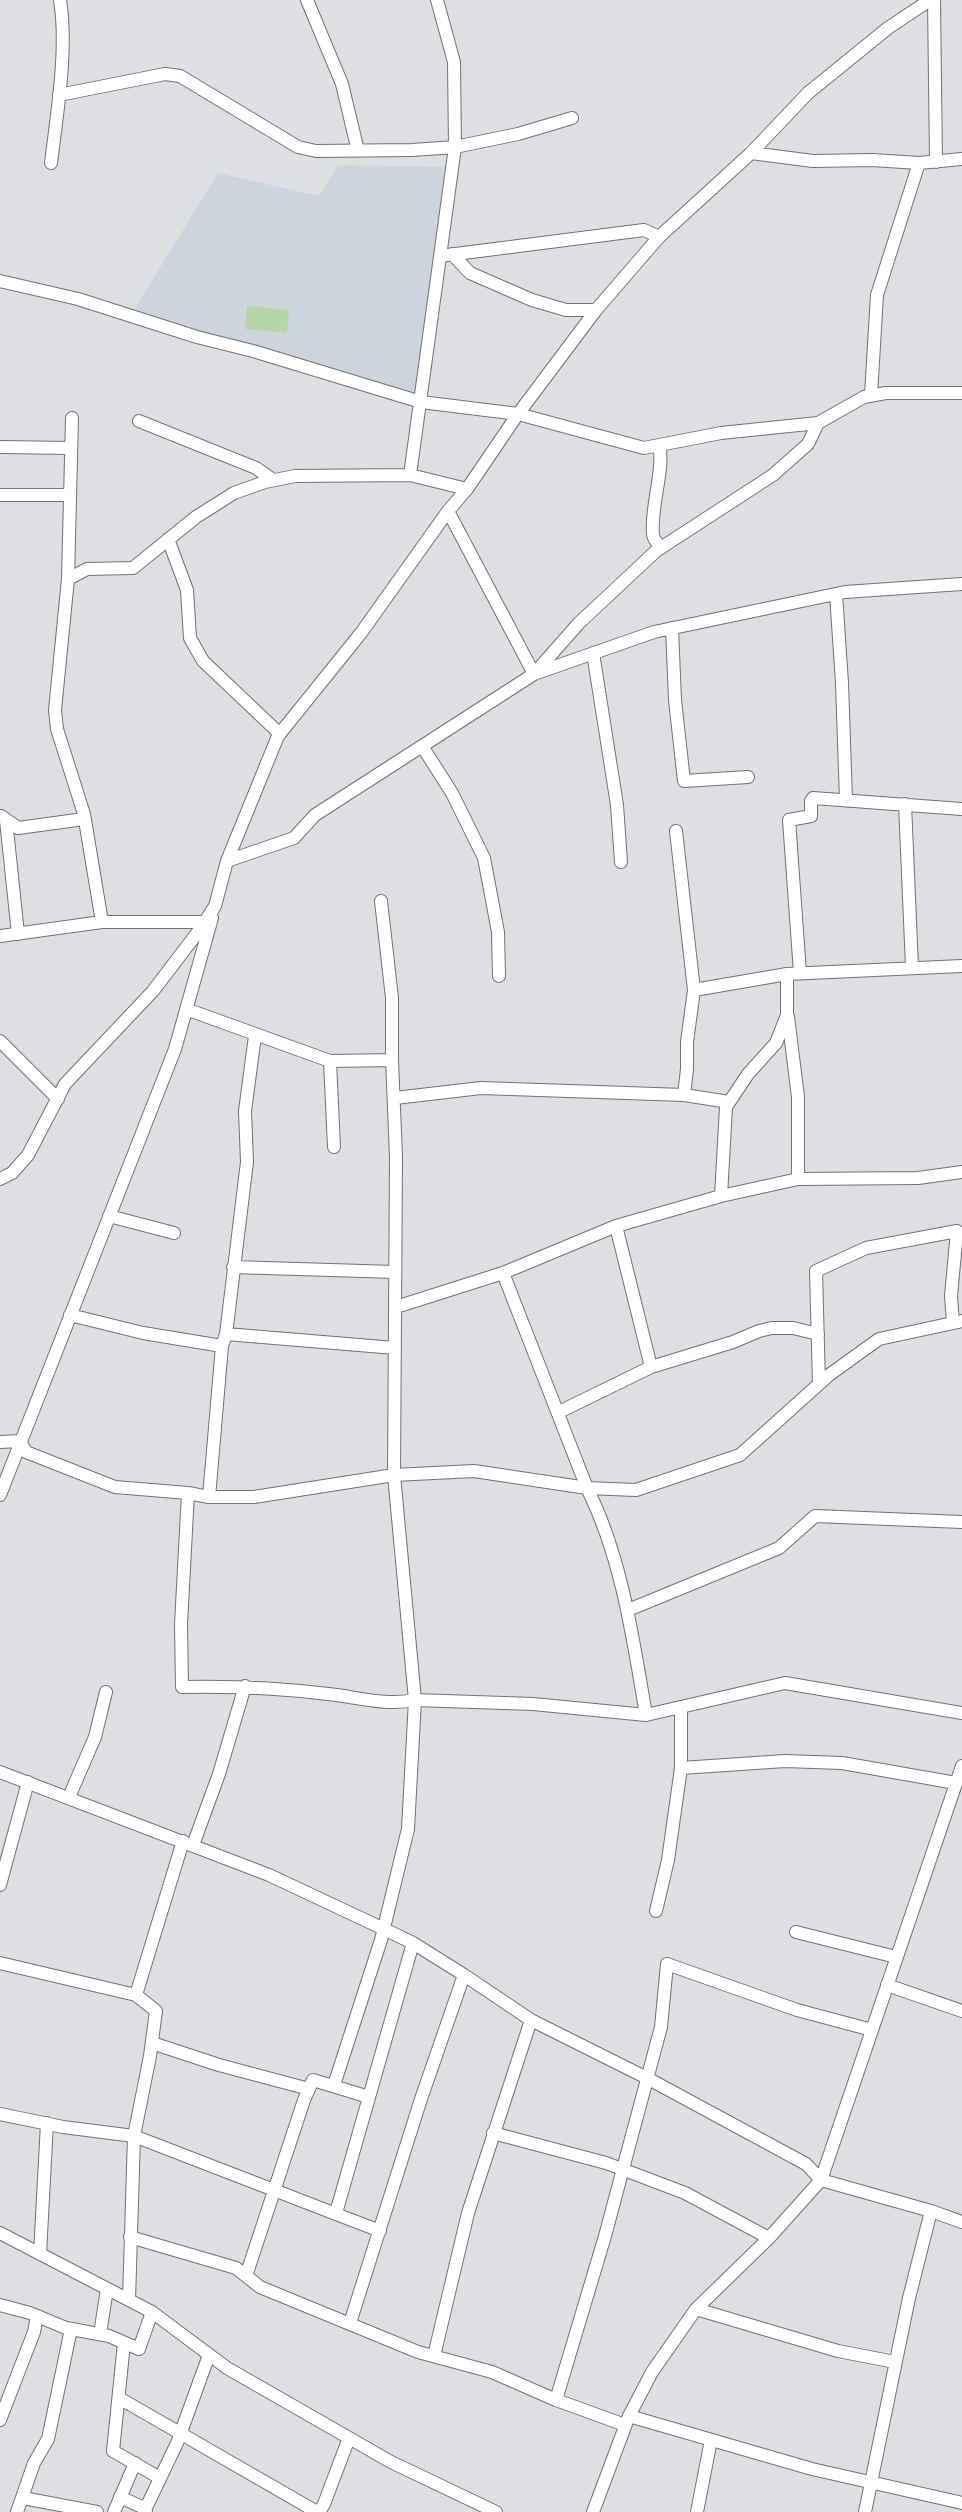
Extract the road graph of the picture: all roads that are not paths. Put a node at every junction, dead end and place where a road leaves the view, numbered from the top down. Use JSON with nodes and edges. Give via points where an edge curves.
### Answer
{"nodes":[{"id":1,"x":60,"y":0,"type":"edge"},
{"id":2,"x":306,"y":0,"type":"edge"},
{"id":3,"x":437,"y":0,"type":"edge"},
{"id":4,"x":930,"y":0,"type":"edge"},
{"id":5,"x":934,"y":0,"type":"edge"},
{"id":6,"x":60,"y":95,"type":"junction"},
{"id":7,"x":572,"y":118,"type":"dead end"},
{"id":8,"x":455,"y":147,"type":"junction"},
{"id":9,"x":358,"y":151,"type":"junction"},
{"id":10,"x":751,"y":153,"type":"junction"},
{"id":11,"x":962,"y":159,"type":"edge"},
{"id":12,"x":936,"y":162,"type":"junction"},
{"id":13,"x":51,"y":163,"type":"dead end"},
{"id":14,"x":919,"y":163,"type":"junction"},
{"id":15,"x":659,"y":237,"type":"junction"},
{"id":16,"x":446,"y":255,"type":"junction"},
{"id":17,"x":0,"y":281,"type":"edge"},
{"id":18,"x":596,"y":310,"type":"junction"},
{"id":19,"x":962,"y":393,"type":"edge"},
{"id":20,"x":871,"y":395,"type":"junction"},
{"id":21,"x":421,"y":402,"type":"junction"},
{"id":22,"x":518,"y":414,"type":"junction"},
{"id":23,"x":72,"y":418,"type":"dead end"},
{"id":24,"x":139,"y":421,"type":"dead end"},
{"id":25,"x":818,"y":423,"type":"junction"},
{"id":26,"x":659,"y":446,"type":"junction"},
{"id":27,"x":0,"y":447,"type":"edge"},
{"id":28,"x":71,"y":448,"type":"junction"},
{"id":29,"x":410,"y":475,"type":"junction"},
{"id":30,"x":273,"y":480,"type":"junction"},
{"id":31,"x":467,"y":489,"type":"junction"},
{"id":32,"x":0,"y":495,"type":"edge"},
{"id":33,"x":69,"y":495,"type":"junction"},
{"id":34,"x":448,"y":511,"type":"junction"},
{"id":35,"x":168,"y":539,"type":"junction"},
{"id":36,"x":660,"y":548,"type":"junction"},
{"id":37,"x":68,"y":579,"type":"junction"},
{"id":38,"x":962,"y":584,"type":"edge"},
{"id":39,"x":836,"y":594,"type":"junction"},
{"id":40,"x":672,"y":628,"type":"junction"},
{"id":41,"x":592,"y":653,"type":"junction"},
{"id":42,"x":534,"y":674,"type":"junction"},
{"id":43,"x":280,"y":734,"type":"junction"},
{"id":44,"x":422,"y":746,"type":"junction"},
{"id":45,"x":748,"y":777,"type":"dead end"},
{"id":46,"x":846,"y":800,"type":"junction"},
{"id":47,"x":905,"y":804,"type":"junction"},
{"id":48,"x":962,"y":809,"type":"edge"},
{"id":49,"x":84,"y":819,"type":"junction"},
{"id":50,"x":2,"y":820,"type":"edge"},
{"id":51,"x":676,"y":831,"type":"dead end"},
{"id":52,"x":227,"y":861,"type":"junction"},
{"id":53,"x":621,"y":862,"type":"dead end"},
{"id":54,"x":381,"y":902,"type":"dead end"},
{"id":55,"x":215,"y":906,"type":"junction"},
{"id":56,"x":102,"y":922,"type":"junction"},
{"id":57,"x":205,"y":922,"type":"junction"},
{"id":58,"x":18,"y":934,"type":"junction"},
{"id":59,"x":0,"y":936,"type":"edge"},
{"id":60,"x":962,"y":966,"type":"edge"},
{"id":61,"x":912,"y":967,"type":"junction"},
{"id":62,"x":800,"y":973,"type":"junction"},
{"id":63,"x":787,"y":974,"type":"junction"},
{"id":64,"x":499,"y":976,"type":"dead end"},
{"id":65,"x":694,"y":990,"type":"junction"},
{"id":66,"x":186,"y":1009,"type":"junction"},
{"id":67,"x":787,"y":1015,"type":"junction"},
{"id":68,"x":255,"y":1036,"type":"junction"},
{"id":69,"x":0,"y":1041,"type":"edge"},
{"id":70,"x":392,"y":1060,"type":"junction"},
{"id":71,"x":330,"y":1061,"type":"junction"},
{"id":72,"x":684,"y":1095,"type":"junction"},
{"id":73,"x":395,"y":1098,"type":"junction"},
{"id":74,"x":58,"y":1099,"type":"junction"},
{"id":75,"x":729,"y":1102,"type":"junction"},
{"id":76,"x":334,"y":1147,"type":"dead end"},
{"id":77,"x":962,"y":1172,"type":"edge"},
{"id":78,"x":0,"y":1179,"type":"edge"},
{"id":79,"x":798,"y":1179,"type":"junction"},
{"id":80,"x":721,"y":1196,"type":"junction"},
{"id":81,"x":109,"y":1216,"type":"junction"},
{"id":82,"x":616,"y":1226,"type":"junction"},
{"id":83,"x":174,"y":1233,"type":"dead end"},
{"id":84,"x":233,"y":1267,"type":"junction"},
{"id":85,"x":395,"y":1272,"type":"junction"},
{"id":86,"x":502,"y":1273,"type":"junction"},
{"id":87,"x":396,"y":1307,"type":"junction"},
{"id":88,"x":70,"y":1315,"type":"junction"},
{"id":89,"x":958,"y":1322,"type":"edge"},
{"id":90,"x":226,"y":1334,"type":"junction"},
{"id":91,"x":818,"y":1334,"type":"junction"},
{"id":92,"x":222,"y":1346,"type":"junction"},
{"id":93,"x":395,"y":1348,"type":"junction"},
{"id":94,"x":651,"y":1367,"type":"junction"},
{"id":95,"x":819,"y":1384,"type":"junction"},
{"id":96,"x":559,"y":1412,"type":"junction"},
{"id":97,"x":20,"y":1441,"type":"junction"},
{"id":98,"x":0,"y":1442,"type":"edge"},
{"id":99,"x":394,"y":1475,"type":"junction"},
{"id":100,"x":587,"y":1488,"type":"junction"},
{"id":101,"x":188,"y":1493,"type":"junction"},
{"id":102,"x":0,"y":1495,"type":"edge"},
{"id":103,"x":209,"y":1497,"type":"junction"},
{"id":104,"x":962,"y":1522,"type":"edge"},
{"id":105,"x":628,"y":1610,"type":"junction"},
{"id":106,"x":245,"y":1686,"type":"junction"},
{"id":107,"x":106,"y":1692,"type":"dead end"},
{"id":108,"x":415,"y":1700,"type":"junction"},
{"id":109,"x":681,"y":1707,"type":"junction"},
{"id":110,"x":962,"y":1713,"type":"edge"},
{"id":111,"x":646,"y":1715,"type":"junction"},
{"id":112,"x":962,"y":1766,"type":"edge"},
{"id":113,"x":681,"y":1768,"type":"junction"},
{"id":114,"x":0,"y":1772,"type":"edge"},
{"id":115,"x":28,"y":1782,"type":"junction"},
{"id":116,"x":956,"y":1783,"type":"junction"},
{"id":117,"x":69,"y":1797,"type":"junction"},
{"id":118,"x":188,"y":1843,"type":"junction"},
{"id":119,"x":0,"y":1885,"type":"edge"},
{"id":120,"x":656,"y":1911,"type":"dead end"},
{"id":121,"x":384,"y":1929,"type":"junction"},
{"id":122,"x":796,"y":1932,"type":"dead end"},
{"id":123,"x":413,"y":1943,"type":"junction"},
{"id":124,"x":896,"y":1957,"type":"junction"},
{"id":125,"x":0,"y":1963,"type":"edge"},
{"id":126,"x":464,"y":1975,"type":"junction"},
{"id":127,"x":887,"y":1985,"type":"junction"},
{"id":128,"x":136,"y":1995,"type":"junction"},
{"id":129,"x":962,"y":2011,"type":"edge"},
{"id":130,"x":531,"y":2020,"type":"junction"},
{"id":131,"x":872,"y":2030,"type":"junction"},
{"id":132,"x":152,"y":2043,"type":"junction"},
{"id":133,"x":647,"y":2078,"type":"junction"},
{"id":134,"x":334,"y":2085,"type":"junction"},
{"id":135,"x":309,"y":2089,"type":"junction"},
{"id":136,"x":369,"y":2097,"type":"junction"},
{"id":137,"x":0,"y":2114,"type":"edge"},
{"id":138,"x":47,"y":2123,"type":"junction"},
{"id":139,"x":493,"y":2132,"type":"junction"},
{"id":140,"x":134,"y":2136,"type":"junction"},
{"id":141,"x":622,"y":2169,"type":"junction"},
{"id":142,"x":821,"y":2180,"type":"junction"},
{"id":143,"x":275,"y":2190,"type":"junction"},
{"id":144,"x":931,"y":2211,"type":"junction"},
{"id":145,"x":336,"y":2213,"type":"junction"},
{"id":146,"x":962,"y":2222,"type":"edge"},
{"id":147,"x":380,"y":2231,"type":"junction"},
{"id":148,"x":0,"y":2233,"type":"edge"},
{"id":149,"x":130,"y":2237,"type":"junction"},
{"id":150,"x":770,"y":2238,"type":"junction"},
{"id":151,"x":40,"y":2254,"type":"junction"},
{"id":152,"x":246,"y":2276,"type":"junction"},
{"id":153,"x":106,"y":2289,"type":"junction"},
{"id":154,"x":129,"y":2300,"type":"junction"},
{"id":155,"x":0,"y":2305,"type":"edge"},
{"id":156,"x":696,"y":2309,"type":"junction"},
{"id":157,"x":152,"y":2312,"type":"junction"},
{"id":158,"x":37,"y":2316,"type":"junction"},
{"id":159,"x":350,"y":2323,"type":"junction"},
{"id":160,"x":71,"y":2329,"type":"junction"},
{"id":161,"x":100,"y":2334,"type":"junction"},
{"id":162,"x":124,"y":2343,"type":"junction"},
{"id":163,"x":209,"y":2355,"type":"junction"},
{"id":164,"x":434,"y":2356,"type":"junction"},
{"id":165,"x":895,"y":2362,"type":"junction"},
{"id":166,"x":119,"y":2398,"type":"junction"},
{"id":167,"x":556,"y":2400,"type":"junction"},
{"id":168,"x":0,"y":2420,"type":"edge"},
{"id":169,"x":627,"y":2421,"type":"junction"},
{"id":170,"x":179,"y":2433,"type":"junction"},
{"id":171,"x":349,"y":2438,"type":"junction"},
{"id":172,"x":711,"y":2440,"type":"junction"},
{"id":173,"x":135,"y":2463,"type":"junction"},
{"id":174,"x":160,"y":2478,"type":"junction"},
{"id":175,"x":872,"y":2483,"type":"junction"},
{"id":176,"x":120,"y":2497,"type":"junction"},
{"id":177,"x":23,"y":2498,"type":"junction"},
{"id":178,"x":962,"y":2503,"type":"edge"},
{"id":179,"x":17,"y":2512,"type":"edge"},
{"id":180,"x":97,"y":2512,"type":"edge"},
{"id":181,"x":114,"y":2512,"type":"edge"},
{"id":182,"x":145,"y":2512,"type":"edge"},
{"id":183,"x":318,"y":2512,"type":"edge"},
{"id":184,"x":496,"y":2512,"type":"edge"},
{"id":185,"x":593,"y":2512,"type":"edge"},
{"id":186,"x":697,"y":2512,"type":"edge"},
{"id":187,"x":865,"y":2512,"type":"edge"}],
"edges":[{"from":1,"to":6,"type":"street","via":[[63,15]]},
{"from":2,"to":9,"type":"street","via":[[342,84]]},
{"from":3,"to":8,"type":"street","via":[[454,62]]},
{"from":4,"to":10,"type":"street","via":[[888,28],[808,93]]},
{"from":5,"to":12,"type":"street"},
{"from":6,"to":9,"type":"street","via":[[165,74],[180,76],[298,148],[316,151]]},
{"from":6,"to":13,"type":"street"},
{"from":7,"to":8,"type":"street","via":[[518,134]]},
{"from":8,"to":9,"type":"street"},
{"from":8,"to":16,"type":"street"},
{"from":10,"to":14,"type":"street","via":[[813,161],[872,160]]},
{"from":10,"to":15,"type":"street"},
{"from":11,"to":12,"type":"street"},
{"from":12,"to":14,"type":"street"},
{"from":14,"to":20,"type":"street","via":[[877,295]]},
{"from":15,"to":16,"type":"street","via":[[644,230]]},
{"from":15,"to":18,"type":"street"},
{"from":16,"to":18,"type":"street","via":[[470,272],[532,300],[566,310]]},
{"from":16,"to":21,"type":"street"},
{"from":17,"to":21,"type":"street","via":[[78,300]]},
{"from":18,"to":22,"type":"street"},
{"from":19,"to":20,"type":"street"},
{"from":20,"to":25,"type":"street"},
{"from":21,"to":22,"type":"street"},
{"from":21,"to":29,"type":"street"},
{"from":22,"to":26,"type":"street","via":[[644,448]]},
{"from":22,"to":31,"type":"street"},
{"from":23,"to":28,"type":"street"},
{"from":24,"to":30,"type":"street","via":[[256,468]]},
{"from":25,"to":26,"type":"street","via":[[721,433]]},
{"from":25,"to":36,"type":"street","via":[[808,444],[773,475]]},
{"from":26,"to":36,"type":"street","via":[[661,454],[652,536]]},
{"from":27,"to":28,"type":"street"},
{"from":28,"to":33,"type":"street"},
{"from":29,"to":30,"type":"street","via":[[295,476]]},
{"from":29,"to":31,"type":"street"},
{"from":30,"to":35,"type":"street","via":[[234,493],[196,517]]},
{"from":31,"to":34,"type":"street"},
{"from":32,"to":33,"type":"street"},
{"from":33,"to":37,"type":"street"},
{"from":34,"to":42,"type":"street"},
{"from":34,"to":43,"type":"street","via":[[361,633]]},
{"from":35,"to":37,"type":"street","via":[[133,568],[87,569]]},
{"from":35,"to":43,"type":"street","via":[[187,590],[190,638],[203,661]]},
{"from":36,"to":42,"type":"street","via":[[579,623]]},
{"from":37,"to":49,"type":"street","via":[[54,710],[57,729]]},
{"from":38,"to":39,"type":"street"},
{"from":39,"to":40,"type":"street"},
{"from":39,"to":46,"type":"street"},
{"from":40,"to":41,"type":"street"},
{"from":40,"to":45,"type":"street","via":[[675,700],[684,781]]},
{"from":41,"to":42,"type":"street"},
{"from":41,"to":53,"type":"street","via":[[617,805]]},
{"from":42,"to":44,"type":"street"},
{"from":43,"to":52,"type":"street"},
{"from":44,"to":52,"type":"street","via":[[315,815],[294,838]]},
{"from":44,"to":64,"type":"street","via":[[452,793],[484,858],[498,932]]},
{"from":46,"to":47,"type":"street"},
{"from":46,"to":62,"type":"street","via":[[813,798],[810,800],[811,816],[789,820]]},
{"from":47,"to":48,"type":"street"},
{"from":47,"to":61,"type":"street"},
{"from":49,"to":50,"type":"street","via":[[18,828]]},
{"from":49,"to":56,"type":"street"},
{"from":50,"to":58,"type":"street"},
{"from":51,"to":65,"type":"street"},
{"from":52,"to":55,"type":"street"},
{"from":54,"to":70,"type":"street","via":[[392,998]]},
{"from":55,"to":57,"type":"street"},
{"from":55,"to":66,"type":"street"},
{"from":56,"to":57,"type":"street"},
{"from":56,"to":58,"type":"street"},
{"from":57,"to":74,"type":"street","via":[[153,992],[66,1084]]},
{"from":58,"to":59,"type":"street"},
{"from":60,"to":61,"type":"street"},
{"from":61,"to":62,"type":"street"},
{"from":62,"to":63,"type":"street"},
{"from":63,"to":65,"type":"street"},
{"from":63,"to":67,"type":"street"},
{"from":65,"to":72,"type":"street","via":[[687,1042]]},
{"from":66,"to":68,"type":"street"},
{"from":66,"to":81,"type":"street","via":[[175,1049]]},
{"from":67,"to":75,"type":"street","via":[[776,1043],[748,1074]]},
{"from":67,"to":79,"type":"street","via":[[798,1097]]},
{"from":68,"to":71,"type":"street"},
{"from":68,"to":84,"type":"street","via":[[245,1111],[247,1162]]},
{"from":69,"to":74,"type":"street"},
{"from":70,"to":71,"type":"street"},
{"from":70,"to":73,"type":"street"},
{"from":71,"to":76,"type":"street"},
{"from":72,"to":73,"type":"street","via":[[481,1088]]},
{"from":72,"to":75,"type":"street"},
{"from":73,"to":85,"type":"street"},
{"from":74,"to":78,"type":"street","via":[[28,1155],[12,1173]]},
{"from":75,"to":80,"type":"street","via":[[726,1106]]},
{"from":77,"to":79,"type":"street","via":[[918,1178]]},
{"from":79,"to":80,"type":"street"},
{"from":80,"to":82,"type":"street"},
{"from":81,"to":83,"type":"street"},
{"from":81,"to":88,"type":"street"},
{"from":82,"to":86,"type":"street"},
{"from":82,"to":94,"type":"street"},
{"from":84,"to":85,"type":"street"},
{"from":84,"to":90,"type":"street"},
{"from":85,"to":87,"type":"street"},
{"from":86,"to":87,"type":"street"},
{"from":86,"to":96,"type":"street"},
{"from":87,"to":93,"type":"street"},
{"from":88,"to":92,"type":"street","via":[[143,1333]]},
{"from":88,"to":97,"type":"street"},
{"from":89,"to":91,"type":"street","via":[[951,1296],[957,1231],[866,1248],[816,1271]]},
{"from":89,"to":95,"type":"street","via":[[879,1338]]},
{"from":90,"to":92,"type":"street"},
{"from":90,"to":93,"type":"street"},
{"from":91,"to":94,"type":"street","via":[[793,1328],[772,1328]]},
{"from":91,"to":95,"type":"street"},
{"from":92,"to":103,"type":"street"},
{"from":93,"to":99,"type":"street"},
{"from":94,"to":96,"type":"street"},
{"from":95,"to":100,"type":"street","via":[[740,1455],[636,1490]]},
{"from":96,"to":100,"type":"street"},
{"from":97,"to":98,"type":"street"},
{"from":97,"to":101,"type":"street","via":[[26,1452],[115,1486]]},
{"from":97,"to":102,"type":"street"},
{"from":99,"to":100,"type":"street","via":[[474,1471]]},
{"from":99,"to":103,"type":"street","via":[[254,1497]]},
{"from":99,"to":108,"type":"street"},
{"from":100,"to":105,"type":"street","via":[[599,1512]]},
{"from":101,"to":103,"type":"street"},
{"from":101,"to":106,"type":"street","via":[[181,1624],[182,1687]]},
{"from":104,"to":105,"type":"street","via":[[815,1516],[779,1548]]},
{"from":105,"to":111,"type":"street"},
{"from":106,"to":108,"type":"street","via":[[397,1704]]},
{"from":106,"to":118,"type":"street","via":[[219,1774]]},
{"from":107,"to":117,"type":"street","via":[[94,1737]]},
{"from":108,"to":111,"type":"street","via":[[533,1704]]},
{"from":108,"to":121,"type":"street","via":[[408,1829]]},
{"from":109,"to":110,"type":"street","via":[[784,1684]]},
{"from":109,"to":111,"type":"street"},
{"from":109,"to":113,"type":"street"},
{"from":112,"to":116,"type":"street"},
{"from":113,"to":116,"type":"street","via":[[785,1761],[842,1763]]},
{"from":113,"to":120,"type":"street","via":[[668,1860]]},
{"from":114,"to":115,"type":"street"},
{"from":115,"to":117,"type":"street"},
{"from":115,"to":119,"type":"street"},
{"from":116,"to":124,"type":"street"},
{"from":117,"to":118,"type":"street"},
{"from":118,"to":121,"type":"street","via":[[269,1875]]},
{"from":118,"to":128,"type":"street"},
{"from":121,"to":123,"type":"street"},
{"from":121,"to":134,"type":"street"},
{"from":122,"to":124,"type":"street"},
{"from":123,"to":126,"type":"street"},
{"from":123,"to":136,"type":"street"},
{"from":124,"to":127,"type":"street"},
{"from":125,"to":128,"type":"street"},
{"from":126,"to":130,"type":"street"},
{"from":126,"to":147,"type":"street","via":[[421,2099]]},
{"from":127,"to":129,"type":"street"},
{"from":127,"to":131,"type":"street"},
{"from":128,"to":132,"type":"street","via":[[156,2011]]},
{"from":130,"to":133,"type":"street"},
{"from":130,"to":139,"type":"street"},
{"from":131,"to":133,"type":"street","via":[[785,2006],[667,1964],[661,2027]]},
{"from":131,"to":142,"type":"street"},
{"from":132,"to":135,"type":"street","via":[[219,2065]]},
{"from":132,"to":140,"type":"street"},
{"from":133,"to":141,"type":"street"},
{"from":133,"to":142,"type":"street","via":[[806,2164]]},
{"from":134,"to":135,"type":"street","via":[[313,2080]]},
{"from":134,"to":136,"type":"street"},
{"from":135,"to":143,"type":"street"},
{"from":136,"to":145,"type":"street"},
{"from":137,"to":138,"type":"street"},
{"from":138,"to":140,"type":"street"},
{"from":138,"to":151,"type":"street"},
{"from":139,"to":141,"type":"street"},
{"from":139,"to":164,"type":"street","via":[[468,2213]]},
{"from":140,"to":143,"type":"street"},
{"from":140,"to":149,"type":"street"},
{"from":141,"to":150,"type":"street","via":[[685,2193]]},
{"from":141,"to":167,"type":"street","via":[[605,2236]]},
{"from":142,"to":144,"type":"street"},
{"from":142,"to":150,"type":"street"},
{"from":143,"to":145,"type":"street"},
{"from":143,"to":152,"type":"street"},
{"from":144,"to":146,"type":"street"},
{"from":144,"to":165,"type":"street"},
{"from":145,"to":147,"type":"street"},
{"from":147,"to":159,"type":"street"},
{"from":148,"to":151,"type":"street"},
{"from":149,"to":152,"type":"street","via":[[236,2268]]},
{"from":149,"to":154,"type":"street"},
{"from":150,"to":156,"type":"street"},
{"from":151,"to":153,"type":"street"},
{"from":152,"to":159,"type":"street","via":[[260,2286]]},
{"from":153,"to":154,"type":"street"},
{"from":153,"to":161,"type":"street"},
{"from":154,"to":157,"type":"street"},
{"from":155,"to":158,"type":"street"},
{"from":156,"to":165,"type":"street","via":[[838,2351]]},
{"from":156,"to":169,"type":"street","via":[[652,2372]]},
{"from":157,"to":162,"type":"street","via":[[138,2349]]},
{"from":157,"to":163,"type":"street"},
{"from":158,"to":160,"type":"street"},
{"from":158,"to":168,"type":"street","via":[[34,2332]]},
{"from":159,"to":164,"type":"street"},
{"from":160,"to":161,"type":"street"},
{"from":160,"to":177,"type":"street","via":[[48,2439],[34,2463]]},
{"from":161,"to":162,"type":"street"},
{"from":162,"to":166,"type":"street"},
{"from":163,"to":170,"type":"street"},
{"from":163,"to":171,"type":"street","via":[[227,2368]]},
{"from":164,"to":167,"type":"street","via":[[492,2372]]},
{"from":165,"to":175,"type":"street"},
{"from":166,"to":170,"type":"street"},
{"from":166,"to":173,"type":"street","via":[[113,2451]]},
{"from":167,"to":169,"type":"street"},
{"from":169,"to":172,"type":"street"},
{"from":169,"to":185,"type":"street"},
{"from":170,"to":174,"type":"street"},
{"from":170,"to":183,"type":"street"},
{"from":171,"to":183,"type":"street","via":[[324,2504]]},
{"from":171,"to":184,"type":"street","via":[[392,2462]]},
{"from":172,"to":175,"type":"street"},
{"from":172,"to":186,"type":"street"},
{"from":173,"to":174,"type":"street"},
{"from":173,"to":176,"type":"street"},
{"from":174,"to":182,"type":"street"},
{"from":175,"to":178,"type":"street"},
{"from":175,"to":187,"type":"street"},
{"from":176,"to":181,"type":"street"},
{"from":176,"to":182,"type":"street","via":[[142,2507]]},
{"from":177,"to":179,"type":"street"},
{"from":177,"to":180,"type":"street"}]}
